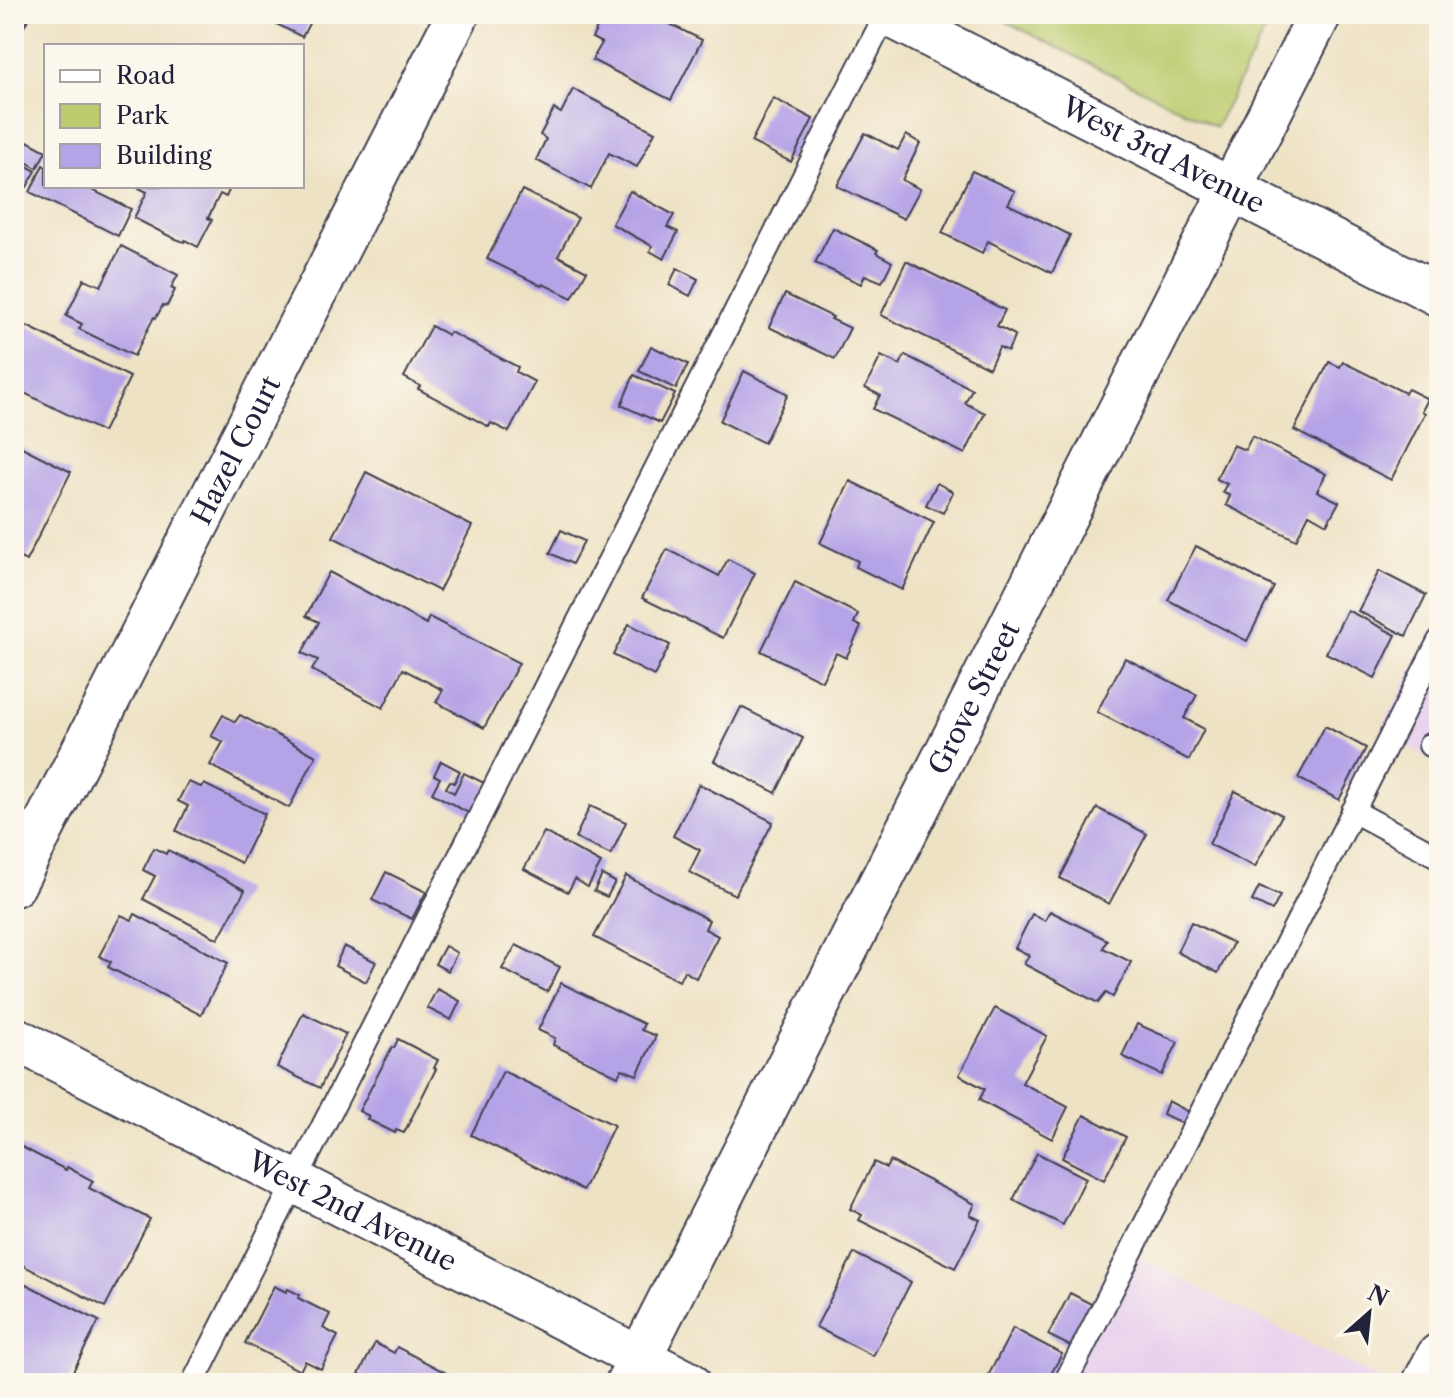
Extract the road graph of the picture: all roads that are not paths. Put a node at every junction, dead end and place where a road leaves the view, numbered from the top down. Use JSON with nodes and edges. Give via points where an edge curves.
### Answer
{"nodes":[{"id":1,"x":17,"y":14,"type":"edge"},
{"id":2,"x":458,"y":14,"type":"edge"},
{"id":3,"x":886,"y":14,"type":"edge"},
{"id":4,"x":1320,"y":14,"type":"edge"},
{"id":5,"x":14,"y":20,"type":"edge"},
{"id":6,"x":1231,"y":189,"type":"junction"},
{"id":7,"x":1439,"y":295,"type":"edge"},
{"id":8,"x":1439,"y":641,"type":"edge"},
{"id":9,"x":1353,"y":811,"type":"junction"},
{"id":10,"x":1439,"y":857,"type":"edge"},
{"id":11,"x":14,"y":885,"type":"edge"},
{"id":12,"x":14,"y":1038,"type":"edge"},
{"id":13,"x":295,"y":1181,"type":"junction"},
{"id":14,"x":1439,"y":1356,"type":"edge"},
{"id":15,"x":633,"y":1370,"type":"edge"},
{"id":16,"x":193,"y":1383,"type":"edge"},
{"id":17,"x":689,"y":1383,"type":"edge"},
{"id":18,"x":1065,"y":1383,"type":"edge"},
{"id":19,"x":1425,"y":1383,"type":"edge"}],
"edges":[{"from":1,"to":5,"type":"lane"},
{"from":2,"to":11,"type":"street","name":"Hazel Court"},
{"from":3,"to":6,"type":"street","name":"West 3rd Avenue"},
{"from":3,"to":13,"type":"lane"},
{"from":4,"to":6,"type":"street","name":"Grove Street"},
{"from":6,"to":7,"type":"street","name":"West 3rd Avenue"},
{"from":6,"to":15,"type":"street","name":"Grove Street"},
{"from":8,"to":9,"type":"lane"},
{"from":9,"to":10,"type":"lane"},
{"from":9,"to":18,"type":"lane"},
{"from":12,"to":13,"type":"street","name":"West 2nd Avenue"},
{"from":13,"to":15,"type":"street","name":"West 2nd Avenue"},
{"from":13,"to":16,"type":"lane"},
{"from":14,"to":19,"type":"main road"},
{"from":15,"to":17,"type":"street","name":"West 2nd Avenue"}]}
